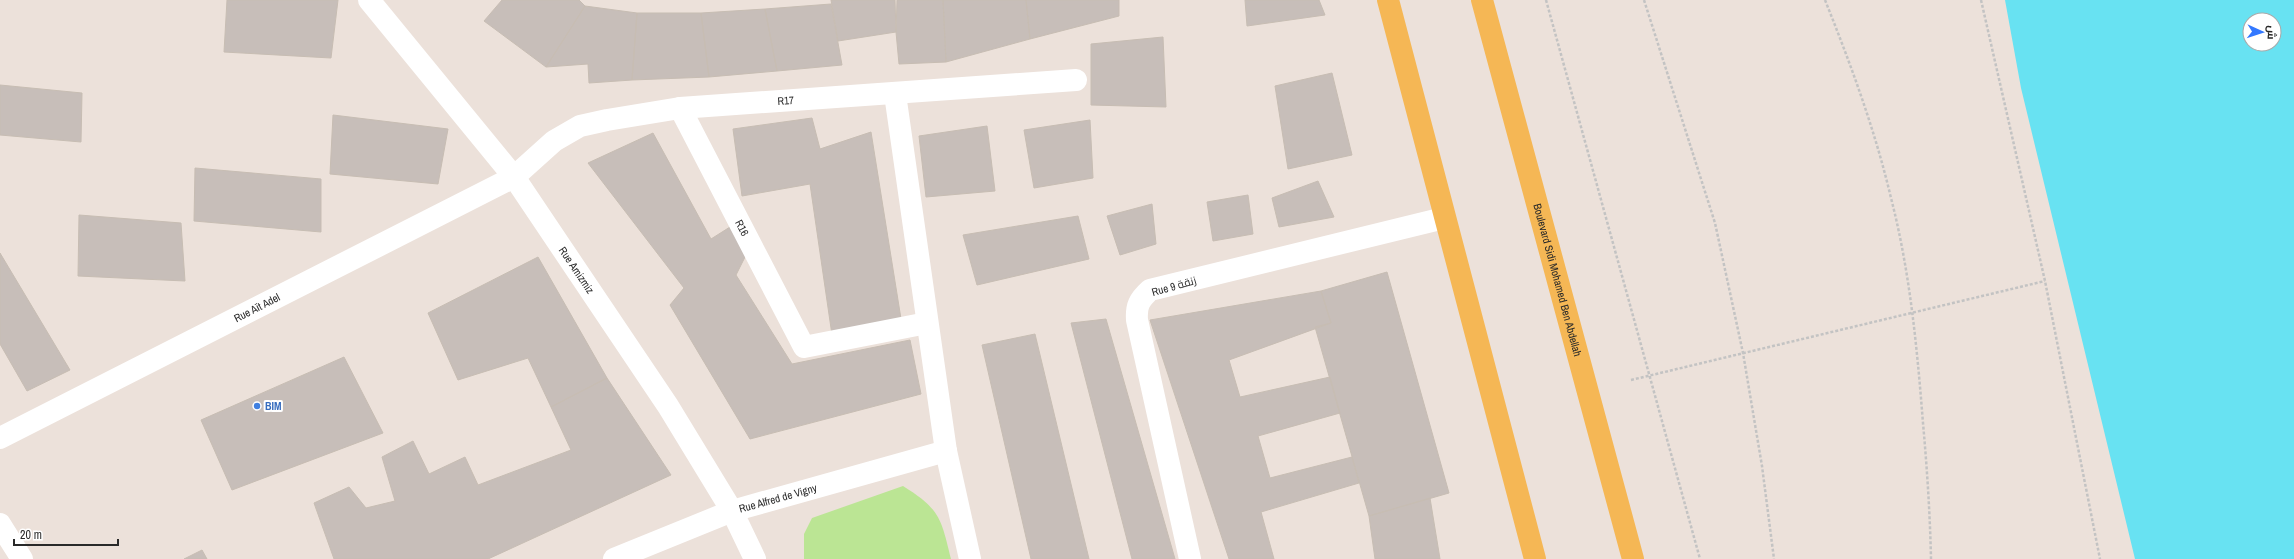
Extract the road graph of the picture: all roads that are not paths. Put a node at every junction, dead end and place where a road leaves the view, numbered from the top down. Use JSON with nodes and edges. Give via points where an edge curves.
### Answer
{"nodes":[{"id":1,"x":369,"y":0,"type":"edge"},
{"id":2,"x":1388,"y":0,"type":"edge"},
{"id":3,"x":1482,"y":0,"type":"edge"},
{"id":4,"x":1076,"y":80,"type":"dead end"},
{"id":5,"x":895,"y":94,"type":"junction"},
{"id":6,"x":680,"y":108,"type":"junction"},
{"id":7,"x":514,"y":177,"type":"junction"},
{"id":8,"x":1444,"y":218,"type":"junction"},
{"id":9,"x":927,"y":323,"type":"junction"},
{"id":10,"x":0,"y":438,"type":"edge"},
{"id":11,"x":946,"y":451,"type":"junction"},
{"id":12,"x":732,"y":511,"type":"junction"},
{"id":13,"x":0,"y":524,"type":"edge"},
{"id":14,"x":22,"y":559,"type":"edge"},
{"id":15,"x":614,"y":559,"type":"edge"},
{"id":16,"x":755,"y":559,"type":"edge"},
{"id":17,"x":970,"y":559,"type":"edge"},
{"id":18,"x":1190,"y":559,"type":"edge"},
{"id":19,"x":1535,"y":559,"type":"edge"},
{"id":20,"x":1633,"y":559,"type":"edge"}],
"edges":[{"from":1,"to":7,"type":"street","name":"Rue Amizmiz"},
{"from":2,"to":8,"type":"main road"},
{"from":3,"to":20,"type":"main road","name":"Boulevard Sidi Mohamed Ben Abdellah"},
{"from":4,"to":5,"type":"street","name":"R17"},
{"from":5,"to":6,"type":"street","name":"R17"},
{"from":5,"to":9,"type":"street"},
{"from":6,"to":7,"type":"street","name":"R17","via":[[580,126],[554,141]]},
{"from":6,"to":9,"type":"street","name":"R16","via":[[804,347]]},
{"from":7,"to":10,"type":"street","name":"Rue Aït Adel"},
{"from":7,"to":12,"type":"street","name":"Rue Amizmiz","via":[[668,406]]},
{"from":8,"to":18,"type":"street","name":"Rue 9 زنقة","via":[[1150,290],[1140,299],[1136,309],[1137,320]]},
{"from":8,"to":19,"type":"main road"},
{"from":9,"to":11,"type":"street"},
{"from":11,"to":12,"type":"street","name":"Rue Alfred de Vigny"},
{"from":11,"to":17,"type":"street"},
{"from":12,"to":15,"type":"street","name":"Rue Alfred de Vigny"},
{"from":12,"to":16,"type":"street","name":"Rue Amizmiz"},
{"from":13,"to":14,"type":"street"}]}
